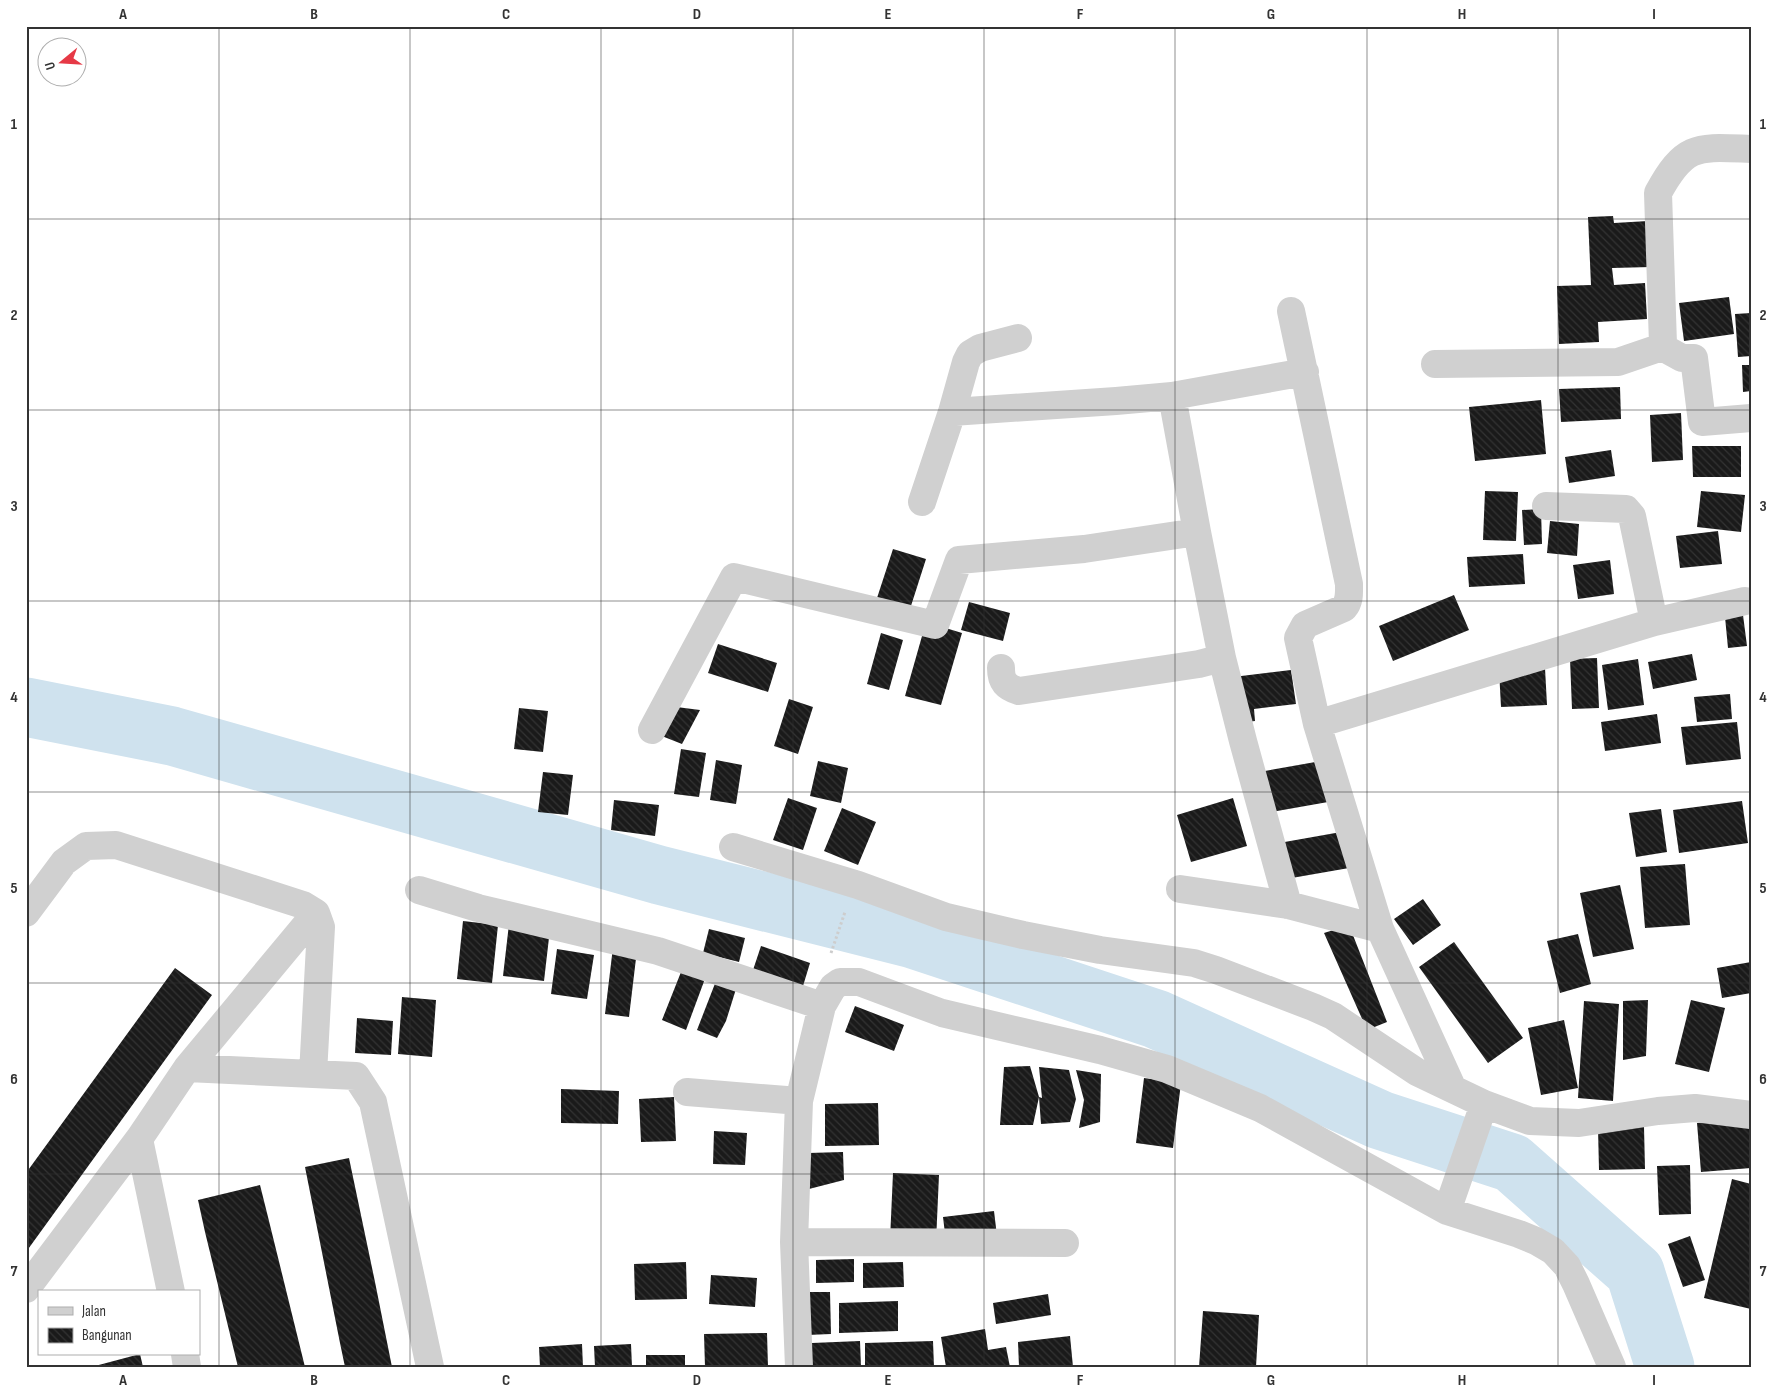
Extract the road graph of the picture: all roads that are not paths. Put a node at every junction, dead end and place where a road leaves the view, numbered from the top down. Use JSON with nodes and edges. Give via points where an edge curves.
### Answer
{"nodes":[{"id":1,"x":1751,"y":149,"type":"edge"},
{"id":2,"x":1291,"y":311,"type":"dead end"},
{"id":3,"x":1018,"y":338,"type":"dead end"},
{"id":4,"x":1662,"y":347,"type":"junction"},
{"id":5,"x":1435,"y":364,"type":"dead end"},
{"id":6,"x":1305,"y":372,"type":"junction"},
{"id":7,"x":1172,"y":396,"type":"junction"},
{"id":8,"x":952,"y":412,"type":"junction"},
{"id":9,"x":1751,"y":418,"type":"edge"},
{"id":10,"x":922,"y":502,"type":"dead end"},
{"id":11,"x":1546,"y":506,"type":"dead end"},
{"id":12,"x":1197,"y":532,"type":"junction"},
{"id":13,"x":1745,"y":601,"type":"dead end"},
{"id":14,"x":1654,"y":622,"type":"junction"},
{"id":15,"x":1222,"y":658,"type":"junction"},
{"id":16,"x":1001,"y":668,"type":"dead end"},
{"id":17,"x":1317,"y":724,"type":"junction"},
{"id":18,"x":652,"y":730,"type":"dead end"},
{"id":19,"x":733,"y":847,"type":"dead end"},
{"id":20,"x":1180,"y":889,"type":"dead end"},
{"id":21,"x":419,"y":890,"type":"dead end"},
{"id":22,"x":1288,"y":904,"type":"junction"},
{"id":23,"x":26,"y":913,"type":"edge"},
{"id":24,"x":316,"y":913,"type":"junction"},
{"id":25,"x":1380,"y":929,"type":"junction"},
{"id":26,"x":822,"y":1006,"type":"junction"},
{"id":27,"x":187,"y":1068,"type":"junction"},
{"id":28,"x":313,"y":1074,"type":"junction"},
{"id":29,"x":1453,"y":1089,"type":"junction"},
{"id":30,"x":687,"y":1092,"type":"dead end"},
{"id":31,"x":800,"y":1101,"type":"junction"},
{"id":32,"x":1484,"y":1104,"type":"junction"},
{"id":33,"x":1751,"y":1115,"type":"edge"},
{"id":34,"x":139,"y":1139,"type":"junction"},
{"id":35,"x":1451,"y":1202,"type":"junction"},
{"id":36,"x":794,"y":1242,"type":"junction"},
{"id":37,"x":1064,"y":1243,"type":"dead end"},
{"id":38,"x":26,"y":1289,"type":"edge"},
{"id":39,"x":172,"y":1290,"type":"edge"},
{"id":40,"x":430,"y":1367,"type":"edge"},
{"id":41,"x":799,"y":1367,"type":"edge"},
{"id":42,"x":1612,"y":1367,"type":"edge"}],
"edges":[{"from":1,"to":4,"type":"street","via":[[1710,147],[1681,158],[1658,193]]},
{"from":2,"to":6,"type":"street"},
{"from":3,"to":8,"type":"street","via":[[980,348],[970,354]]},
{"from":4,"to":5,"type":"street","via":[[1618,362]]},
{"from":4,"to":9,"type":"street","via":[[1682,358],[1694,358],[1702,422]]},
{"from":6,"to":7,"type":"street"},
{"from":6,"to":17,"type":"street","via":[[1349,589],[1348,604],[1344,608],[1305,625],[1298,638]]},
{"from":7,"to":8,"type":"street"},
{"from":7,"to":12,"type":"street"},
{"from":8,"to":10,"type":"street"},
{"from":11,"to":14,"type":"street","via":[[1626,509],[1632,516]]},
{"from":12,"to":15,"type":"street"},
{"from":12,"to":18,"type":"street","via":[[1084,549],[959,560],[935,625],[734,577]]},
{"from":13,"to":14,"type":"street"},
{"from":14,"to":17,"type":"street"},
{"from":15,"to":16,"type":"street","via":[[1018,691],[1008,688],[1001,679]]},
{"from":15,"to":22,"type":"street"},
{"from":17,"to":25,"type":"street"},
{"from":19,"to":29,"type":"street","via":[[858,885],[946,917],[1023,935],[1194,963],[1216,970],[1333,1016],[1417,1072]]},
{"from":20,"to":22,"type":"street"},
{"from":21,"to":26,"type":"street","via":[[478,908],[658,951]]},
{"from":22,"to":25,"type":"street"},
{"from":23,"to":24,"type":"street","via":[[64,862],[86,846],[116,846],[303,905]]},
{"from":24,"to":27,"type":"street"},
{"from":24,"to":28,"type":"street","via":[[321,926]]},
{"from":25,"to":29,"type":"street"},
{"from":26,"to":31,"type":"street"},
{"from":26,"to":35,"type":"street","via":[[833,987],[840,982],[859,982],[942,1013],[1167,1069],[1260,1108]]},
{"from":27,"to":28,"type":"street"},
{"from":27,"to":34,"type":"street"},
{"from":28,"to":40,"type":"street","via":[[356,1076],[373,1102]]},
{"from":29,"to":32,"type":"street"},
{"from":30,"to":31,"type":"street"},
{"from":31,"to":36,"type":"street"},
{"from":32,"to":33,"type":"street","via":[[1530,1121],[1579,1123],[1658,1110],[1695,1108]]},
{"from":32,"to":35,"type":"street"},
{"from":34,"to":38,"type":"street"},
{"from":34,"to":39,"type":"street"},
{"from":35,"to":42,"type":"street","via":[[1552,1251],[1576,1284]]},
{"from":36,"to":37,"type":"street"},
{"from":36,"to":41,"type":"street"}]}
